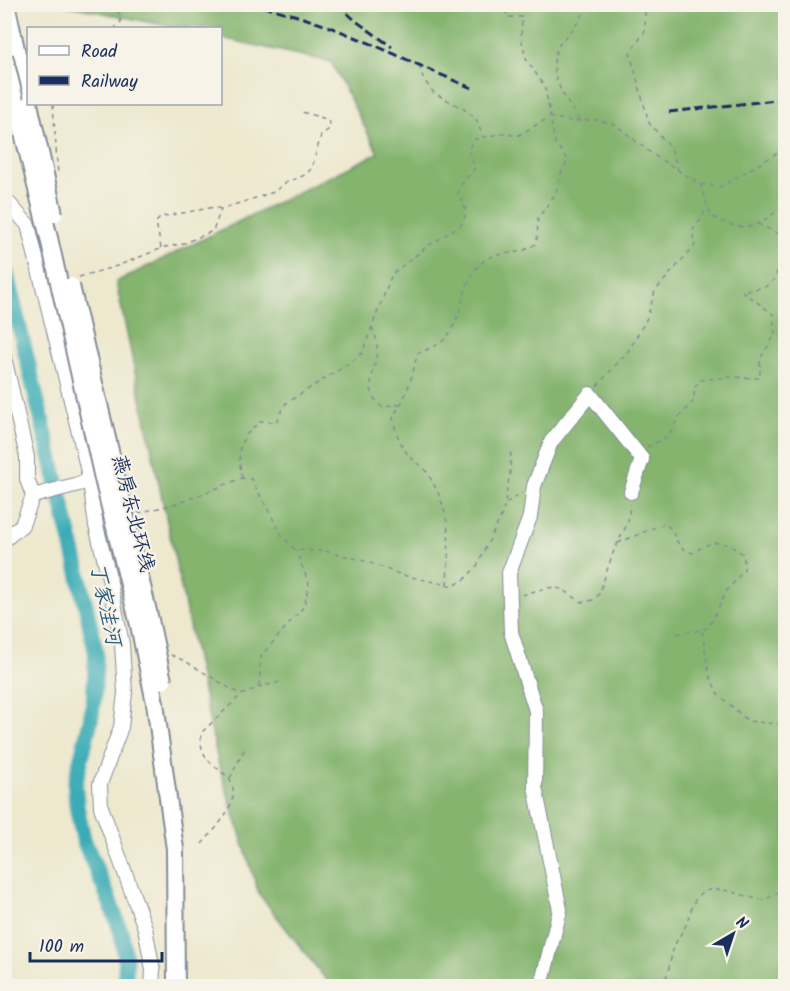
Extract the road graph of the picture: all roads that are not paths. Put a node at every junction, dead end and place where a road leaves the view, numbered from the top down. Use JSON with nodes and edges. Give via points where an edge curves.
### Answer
{"nodes":[{"id":1,"x":6,"y":4,"type":"edge"},
{"id":2,"x":4,"y":56,"type":"edge"},
{"id":3,"x":27,"y":98,"type":"edge"},
{"id":4,"x":28,"y":105,"type":"edge"},
{"id":5,"x":4,"y":198,"type":"edge"},
{"id":6,"x":4,"y":357,"type":"edge"},
{"id":7,"x":90,"y":481,"type":"junction"},
{"id":8,"x":631,"y":492,"type":"road end"},
{"id":9,"x":33,"y":496,"type":"junction"},
{"id":10,"x":4,"y":540,"type":"edge"},
{"id":11,"x":152,"y":987,"type":"edge"},
{"id":12,"x":176,"y":987,"type":"edge"},
{"id":13,"x":186,"y":987,"type":"edge"},
{"id":14,"x":541,"y":987,"type":"edge"}],
"edges":[{"from":1,"to":3,"type":"main road","name":"燕房东北环线"},
{"from":2,"to":12,"type":"main road","name":"燕房东北环线","bridge":true,"via":[[155,703],[175,849]]},
{"from":4,"to":13,"type":"main road","name":"燕房东北环线","bridge":true,"via":[[165,696],[186,850]]},
{"from":5,"to":7,"type":"street","via":[[28,225]]},
{"from":6,"to":9,"type":"street"},
{"from":7,"to":9,"type":"street"},
{"from":7,"to":11,"type":"street","via":[[122,644],[125,693],[121,727],[100,784],[101,807],[145,928]]},
{"from":8,"to":14,"type":"street","via":[[642,459],[590,394],[551,442],[534,486],[530,518],[509,573],[511,632],[536,711],[535,787],[560,910]]},
{"from":9,"to":10,"type":"street","via":[[22,525]]}]}
